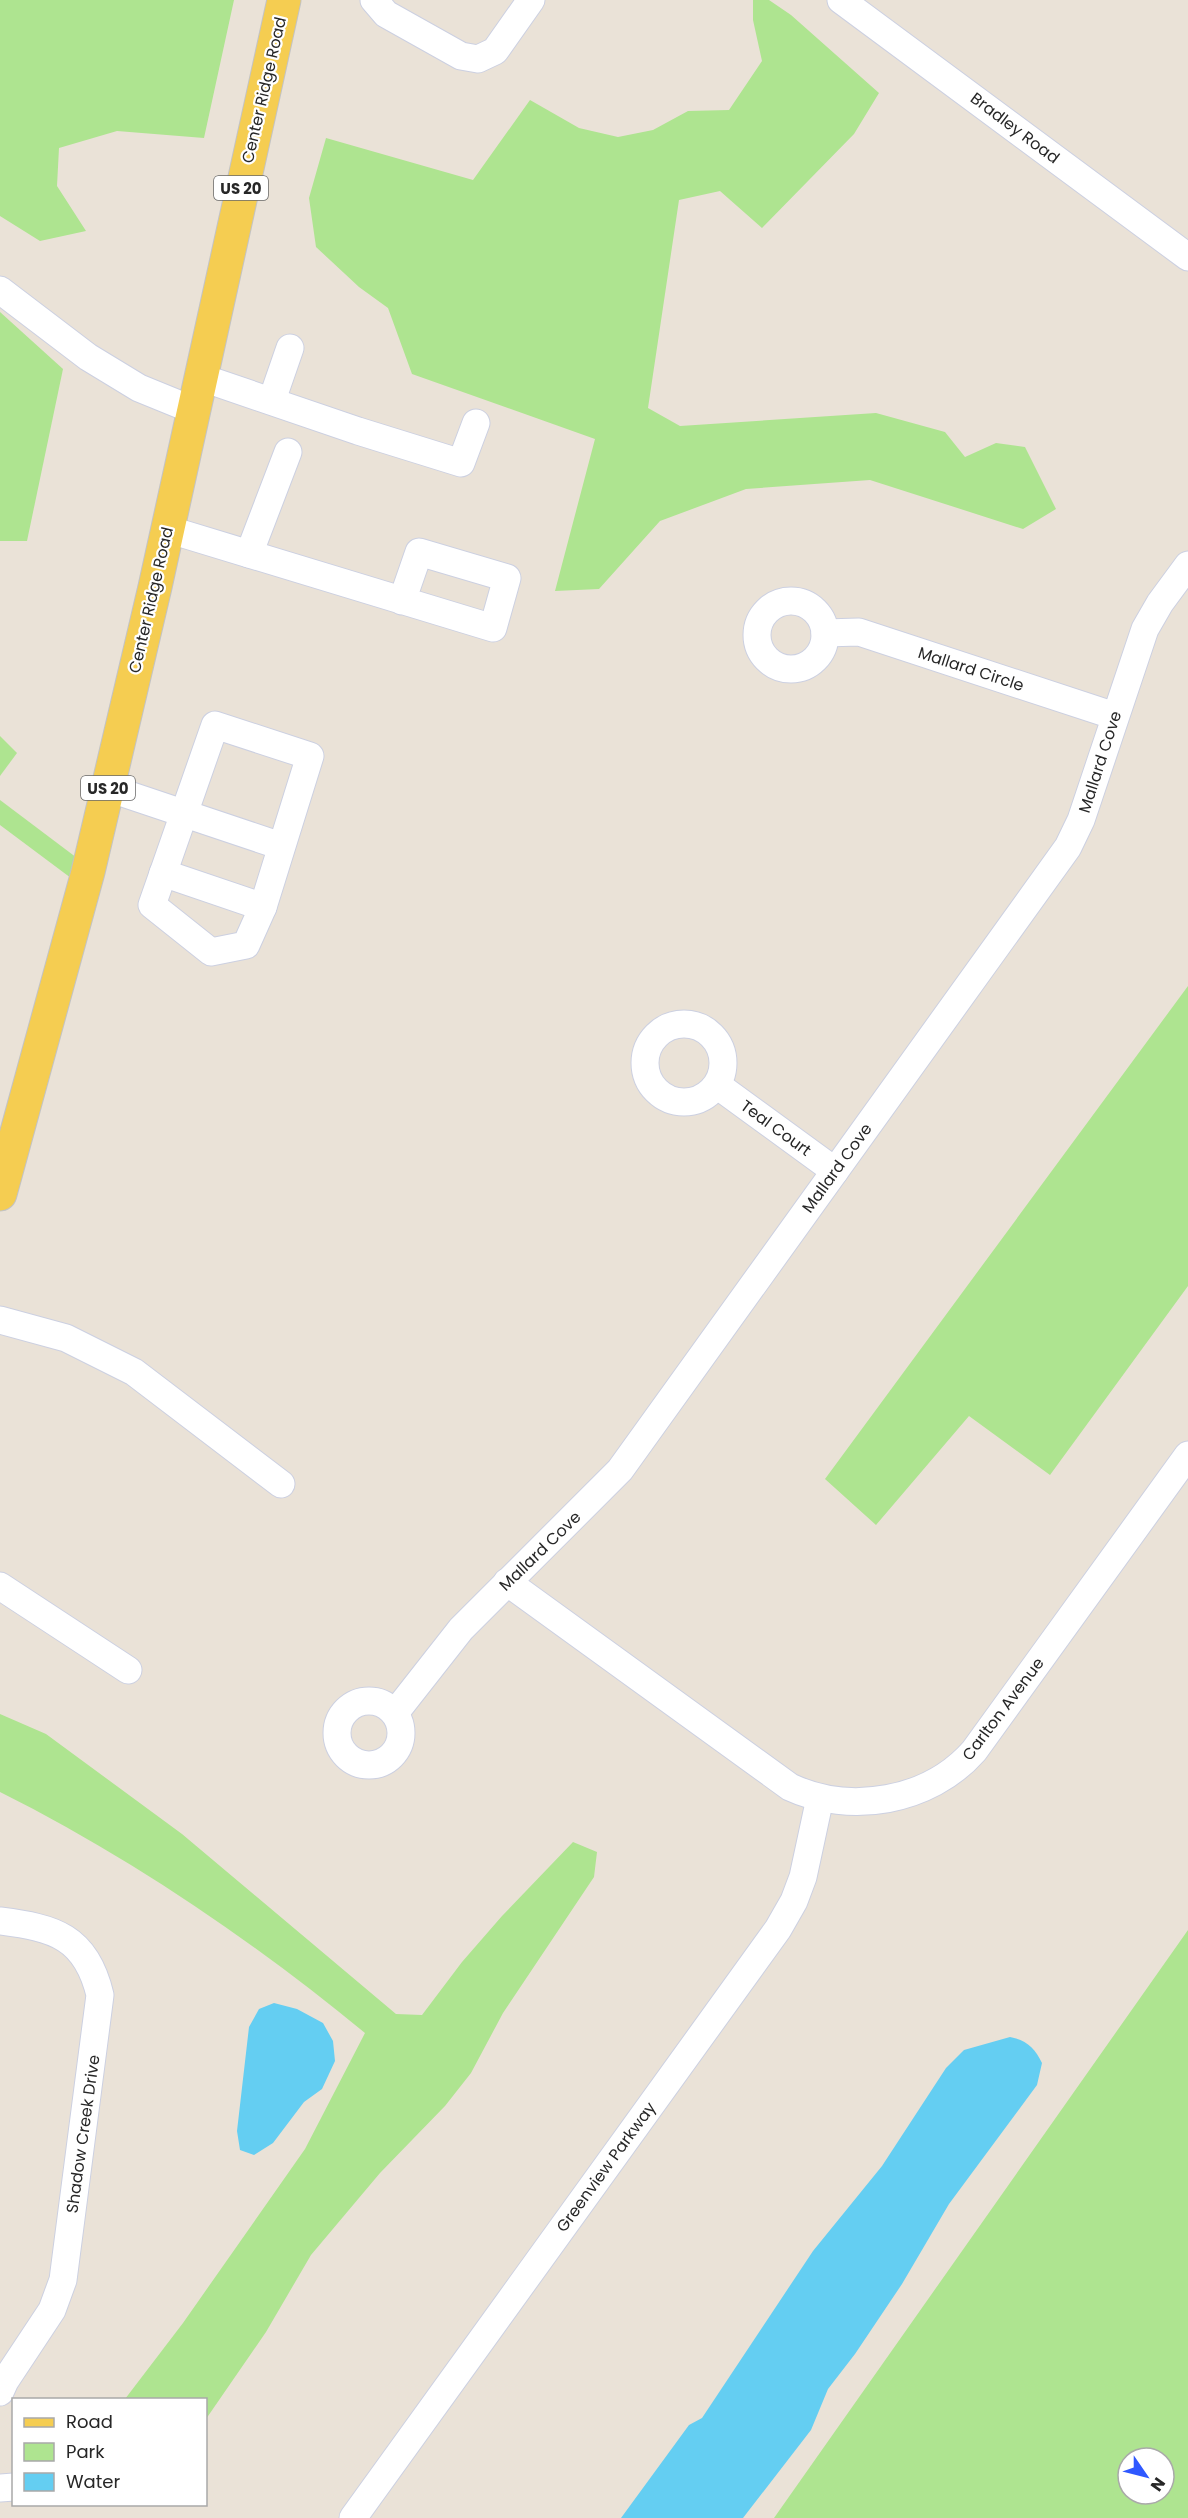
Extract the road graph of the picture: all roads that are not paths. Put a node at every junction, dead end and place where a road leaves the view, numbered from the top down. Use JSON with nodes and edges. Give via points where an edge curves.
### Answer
{"nodes":[{"id":1,"x":284,"y":0,"type":"edge"},
{"id":2,"x":374,"y":0,"type":"edge"},
{"id":3,"x":531,"y":0,"type":"edge"},
{"id":4,"x":841,"y":0,"type":"edge"},
{"id":5,"x":1188,"y":257,"type":"edge"},
{"id":6,"x":0,"y":290,"type":"edge"},
{"id":7,"x":290,"y":348,"type":"dead end"},
{"id":8,"x":200,"y":377,"type":"junction"},
{"id":9,"x":272,"y":400,"type":"junction"},
{"id":10,"x":193,"y":410,"type":"junction"},
{"id":11,"x":476,"y":423,"type":"dead end"},
{"id":12,"x":288,"y":452,"type":"dead end"},
{"id":13,"x":167,"y":529,"type":"junction"},
{"id":14,"x":249,"y":554,"type":"junction"},
{"id":15,"x":1188,"y":565,"type":"edge"},
{"id":16,"x":402,"y":601,"type":"dead end"},
{"id":17,"x":825,"y":633,"type":"dead end"},
{"id":18,"x":1115,"y":716,"type":"junction"},
{"id":19,"x":108,"y":788,"type":"junction"},
{"id":20,"x":183,"y":813,"type":"junction"},
{"id":21,"x":281,"y":846,"type":"junction"},
{"id":22,"x":163,"y":873,"type":"junction"},
{"id":23,"x":263,"y":907,"type":"junction"},
{"id":24,"x":717,"y":1085,"type":"dead end"},
{"id":25,"x":835,"y":1171,"type":"junction"},
{"id":26,"x":0,"y":1194,"type":"edge"},
{"id":27,"x":0,"y":1320,"type":"edge"},
{"id":28,"x":1188,"y":1455,"type":"edge"},
{"id":29,"x":281,"y":1484,"type":"dead end"},
{"id":30,"x":507,"y":1582,"type":"junction"},
{"id":31,"x":0,"y":1586,"type":"edge"},
{"id":32,"x":128,"y":1670,"type":"dead end"},
{"id":33,"x":395,"y":1713,"type":"dead end"},
{"id":34,"x":820,"y":1798,"type":"junction"},
{"id":35,"x":0,"y":1921,"type":"edge"},
{"id":36,"x":0,"y":2392,"type":"edge"},
{"id":37,"x":353,"y":2518,"type":"edge"}],
"edges":[{"from":1,"to":8,"type":"main road","name":"Center Ridge Road","number":"US 20"},
{"from":2,"to":3,"type":"street","via":[[395,20],[461,56],[478,58],[495,51]]},
{"from":4,"to":5,"type":"street","name":"Bradley Road"},
{"from":6,"to":10,"type":"street","via":[[88,357],[140,388]]},
{"from":7,"to":9,"type":"street"},
{"from":8,"to":9,"type":"street"},
{"from":8,"to":10,"type":"main road","name":"Center Ridge Road","number":"US 20"},
{"from":9,"to":11,"type":"street","via":[[461,462]]},
{"from":10,"to":13,"type":"main road","name":"Center Ridge Road","number":"US 20"},
{"from":12,"to":14,"type":"street"},
{"from":13,"to":14,"type":"street"},
{"from":13,"to":19,"type":"main road","name":"Center Ridge Road","number":"US 20"},
{"from":14,"to":16,"type":"street"},
{"from":15,"to":18,"type":"street","name":"Mallard Cove","via":[[1145,628]]},
{"from":17,"to":18,"type":"street","name":"Mallard Circle","via":[[859,632]]},
{"from":18,"to":25,"type":"street","name":"Mallard Cove","via":[[1068,848]]},
{"from":19,"to":20,"type":"street"},
{"from":19,"to":26,"type":"main road","name":"Center Ridge Road","number":"US 20"},
{"from":20,"to":21,"type":"street"},
{"from":20,"to":21,"type":"street","via":[[215,725],[310,756]]},
{"from":20,"to":22,"type":"street"},
{"from":21,"to":23,"type":"street"},
{"from":22,"to":23,"type":"street"},
{"from":22,"to":23,"type":"street","via":[[152,904],[211,952],[246,945]]},
{"from":24,"to":25,"type":"street","name":"Teal Court"},
{"from":25,"to":30,"type":"street","name":"Mallard Cove","via":[[620,1470]]},
{"from":27,"to":29,"type":"street","via":[[66,1338],[134,1372]]},
{"from":28,"to":34,"type":"street","name":"Carlton Avenue","via":[[964,1762],[937,1782],[891,1799]]},
{"from":30,"to":33,"type":"street","name":"Mallard Cove","via":[[461,1629]]},
{"from":30,"to":34,"type":"street","name":"Carlton Avenue","via":[[790,1787]]},
{"from":31,"to":32,"type":"street"},
{"from":34,"to":37,"type":"street","name":"Greenview Parkway","via":[[803,1877],[778,1929]]},
{"from":35,"to":36,"type":"street","name":"Shadow Creek Drive","via":[[38,1926],[68,1940],[93,1971],[100,2005],[63,2280],[58,2299]]}]}
